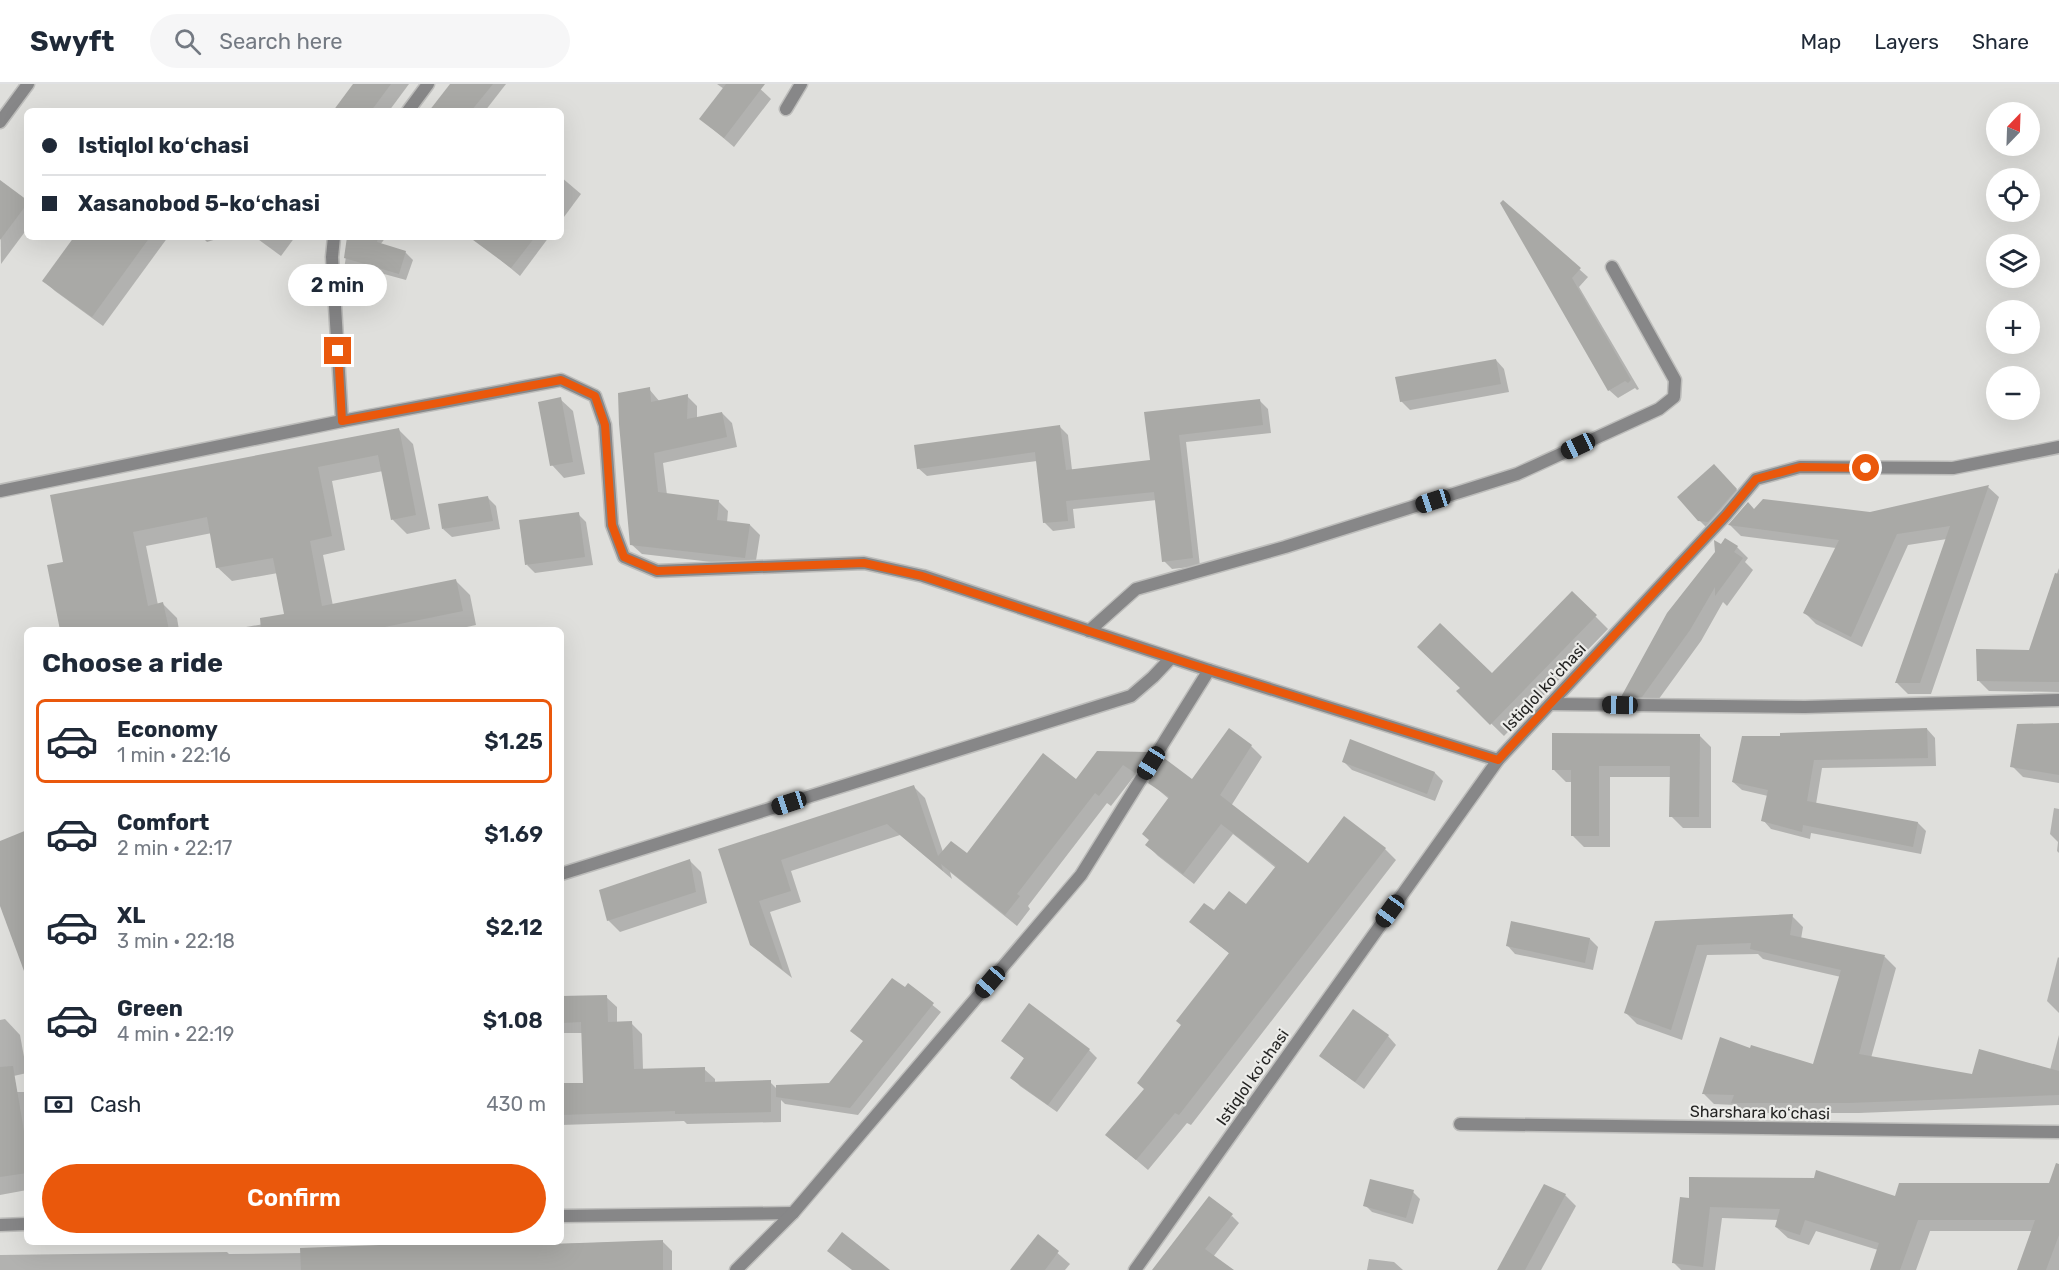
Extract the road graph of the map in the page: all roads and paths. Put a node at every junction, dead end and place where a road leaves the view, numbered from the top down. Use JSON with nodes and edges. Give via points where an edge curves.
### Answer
{"nodes":[{"id":1,"x":28,"y":84,"type":"edge"},
{"id":2,"x":428,"y":84,"type":"edge"},
{"id":3,"x":801,"y":84,"type":"edge"},
{"id":4,"x":410,"y":108,"type":"edge"},
{"id":5,"x":786,"y":109,"type":"dead end"},
{"id":6,"x":0,"y":122,"type":"edge"},
{"id":7,"x":334,"y":240,"type":"edge"},
{"id":8,"x":1612,"y":267,"type":"dead end"},
{"id":9,"x":342,"y":421,"type":"junction"},
{"id":10,"x":2059,"y":447,"type":"edge"},
{"id":11,"x":0,"y":491,"type":"edge"},
{"id":12,"x":1089,"y":631,"type":"junction"},
{"id":13,"x":1171,"y":658,"type":"junction"},
{"id":14,"x":1209,"y":670,"type":"junction"},
{"id":15,"x":2059,"y":700,"type":"edge"},
{"id":16,"x":1551,"y":704,"type":"junction"},
{"id":17,"x":1498,"y":760,"type":"junction"},
{"id":18,"x":564,"y":873,"type":"edge"},
{"id":19,"x":1460,"y":1124,"type":"dead end"},
{"id":20,"x":2059,"y":1132,"type":"edge"},
{"id":21,"x":793,"y":1213,"type":"junction"},
{"id":22,"x":564,"y":1216,"type":"edge"},
{"id":23,"x":0,"y":1224,"type":"edge"},
{"id":24,"x":24,"y":1224,"type":"edge"},
{"id":25,"x":736,"y":1270,"type":"edge"},
{"id":26,"x":1135,"y":1270,"type":"edge"}],
"edges":[{"from":1,"to":6,"type":"street"},
{"from":2,"to":4,"type":"street"},
{"from":3,"to":5,"type":"street"},
{"from":7,"to":9,"type":"street"},
{"from":8,"to":12,"type":"street","via":[[1675,380],[1674,397],[1659,409],[1517,474],[1136,589]]},
{"from":9,"to":11,"type":"street"},
{"from":9,"to":12,"type":"street","via":[[561,380],[595,396],[599,407],[605,425],[612,525],[624,557],[657,571],[864,563],[922,576]]},
{"from":10,"to":16,"type":"street","name":"Istiqlol koʻchasi","via":[[1953,468],[1800,467],[1756,479]]},
{"from":12,"to":13,"type":"street"},
{"from":13,"to":14,"type":"street"},
{"from":13,"to":18,"type":"street","via":[[1131,696]]},
{"from":14,"to":17,"type":"street"},
{"from":14,"to":21,"type":"street","via":[[1081,875]]},
{"from":15,"to":16,"type":"street","via":[[1805,707]]},
{"from":16,"to":17,"type":"street","name":"Istiqlol koʻchasi"},
{"from":17,"to":26,"type":"street","name":"Istiqlol koʻchasi"},
{"from":19,"to":20,"type":"street","name":"Sharshara koʻchasi"},
{"from":21,"to":22,"type":"street"},
{"from":21,"to":25,"type":"street"},
{"from":23,"to":24,"type":"street"}]}
